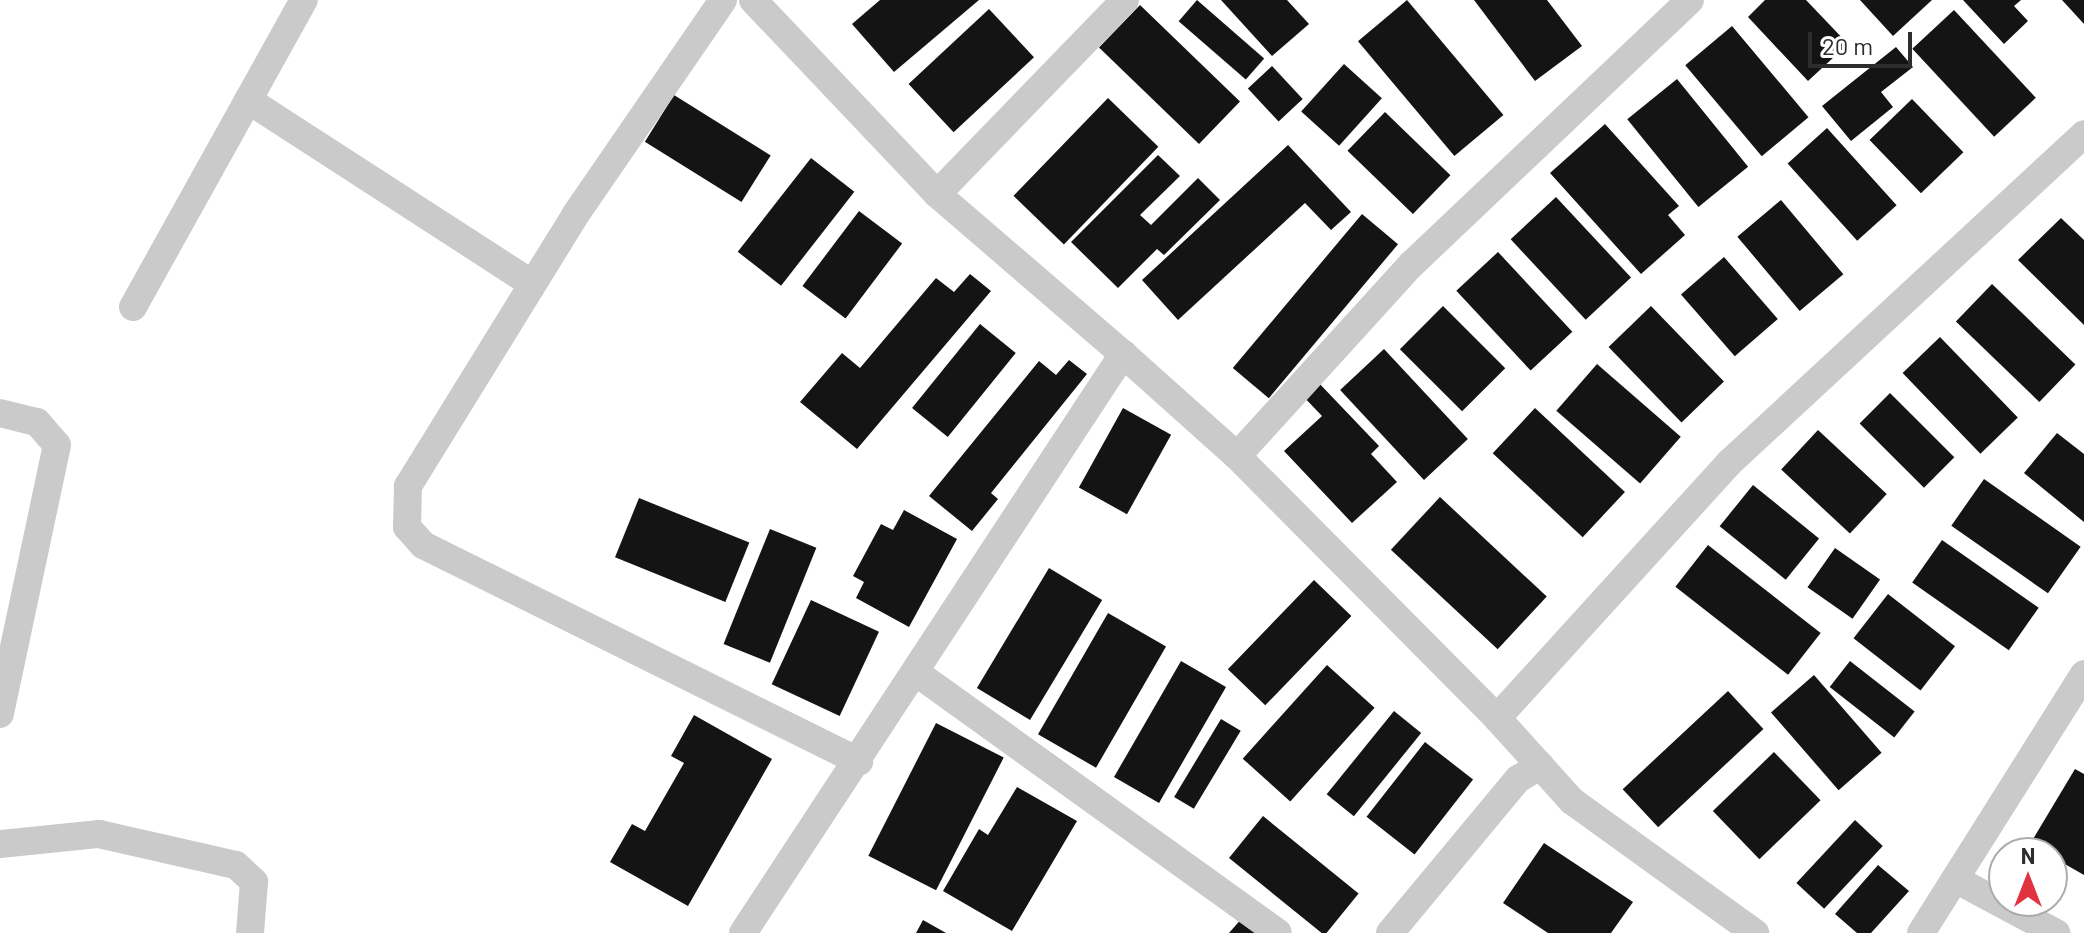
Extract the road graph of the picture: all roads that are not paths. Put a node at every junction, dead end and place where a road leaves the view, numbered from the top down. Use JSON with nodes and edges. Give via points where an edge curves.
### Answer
{"nodes":[{"id":1,"x":304,"y":0,"type":"edge"},
{"id":2,"x":723,"y":0,"type":"edge"},
{"id":3,"x":753,"y":0,"type":"edge"},
{"id":4,"x":1125,"y":0,"type":"edge"},
{"id":5,"x":1690,"y":0,"type":"edge"},
{"id":6,"x":248,"y":100,"type":"junction"},
{"id":7,"x":2084,"y":134,"type":"edge"},
{"id":8,"x":937,"y":194,"type":"junction"},
{"id":9,"x":532,"y":284,"type":"junction"},
{"id":10,"x":133,"y":307,"type":"dead end"},
{"id":11,"x":1123,"y":354,"type":"junction"},
{"id":12,"x":0,"y":413,"type":"edge"},
{"id":13,"x":1237,"y":456,"type":"junction"},
{"id":14,"x":11,"y":606,"type":"edge"},
{"id":15,"x":918,"y":674,"type":"junction"},
{"id":16,"x":2084,"y":674,"type":"edge"},
{"id":17,"x":0,"y":714,"type":"edge"},
{"id":18,"x":1497,"y":718,"type":"junction"},
{"id":19,"x":859,"y":761,"type":"junction"},
{"id":20,"x":1540,"y":766,"type":"junction"},
{"id":21,"x":0,"y":844,"type":"edge"},
{"id":22,"x":1955,"y":879,"type":"junction"},
{"id":23,"x":250,"y":933,"type":"edge"},
{"id":24,"x":743,"y":933,"type":"edge"},
{"id":25,"x":1278,"y":933,"type":"edge"},
{"id":26,"x":1390,"y":933,"type":"edge"},
{"id":27,"x":1755,"y":933,"type":"edge"},
{"id":28,"x":1921,"y":933,"type":"edge"},
{"id":29,"x":2056,"y":933,"type":"edge"}],
"edges":[{"from":1,"to":6,"type":"street"},
{"from":2,"to":9,"type":"street"},
{"from":3,"to":8,"type":"street"},
{"from":4,"to":8,"type":"street"},
{"from":5,"to":13,"type":"street","via":[[1412,264]]},
{"from":6,"to":9,"type":"street"},
{"from":6,"to":10,"type":"street"},
{"from":7,"to":18,"type":"street","via":[[1729,463]]},
{"from":8,"to":11,"type":"street"},
{"from":9,"to":19,"type":"street","via":[[408,486],[407,527],[423,545]]},
{"from":11,"to":13,"type":"street"},
{"from":11,"to":15,"type":"street"},
{"from":12,"to":14,"type":"street","via":[[37,422],[57,445]]},
{"from":13,"to":18,"type":"street"},
{"from":14,"to":17,"type":"street"},
{"from":15,"to":19,"type":"street"},
{"from":15,"to":25,"type":"street","via":[[1113,821]]},
{"from":16,"to":22,"type":"street"},
{"from":18,"to":20,"type":"street"},
{"from":19,"to":24,"type":"street"},
{"from":20,"to":26,"type":"street","via":[[1518,779]]},
{"from":20,"to":27,"type":"street","via":[[1572,801]]},
{"from":21,"to":23,"type":"street","via":[[99,834],[236,865],[254,882]]},
{"from":22,"to":28,"type":"street"},
{"from":22,"to":29,"type":"street"}]}
